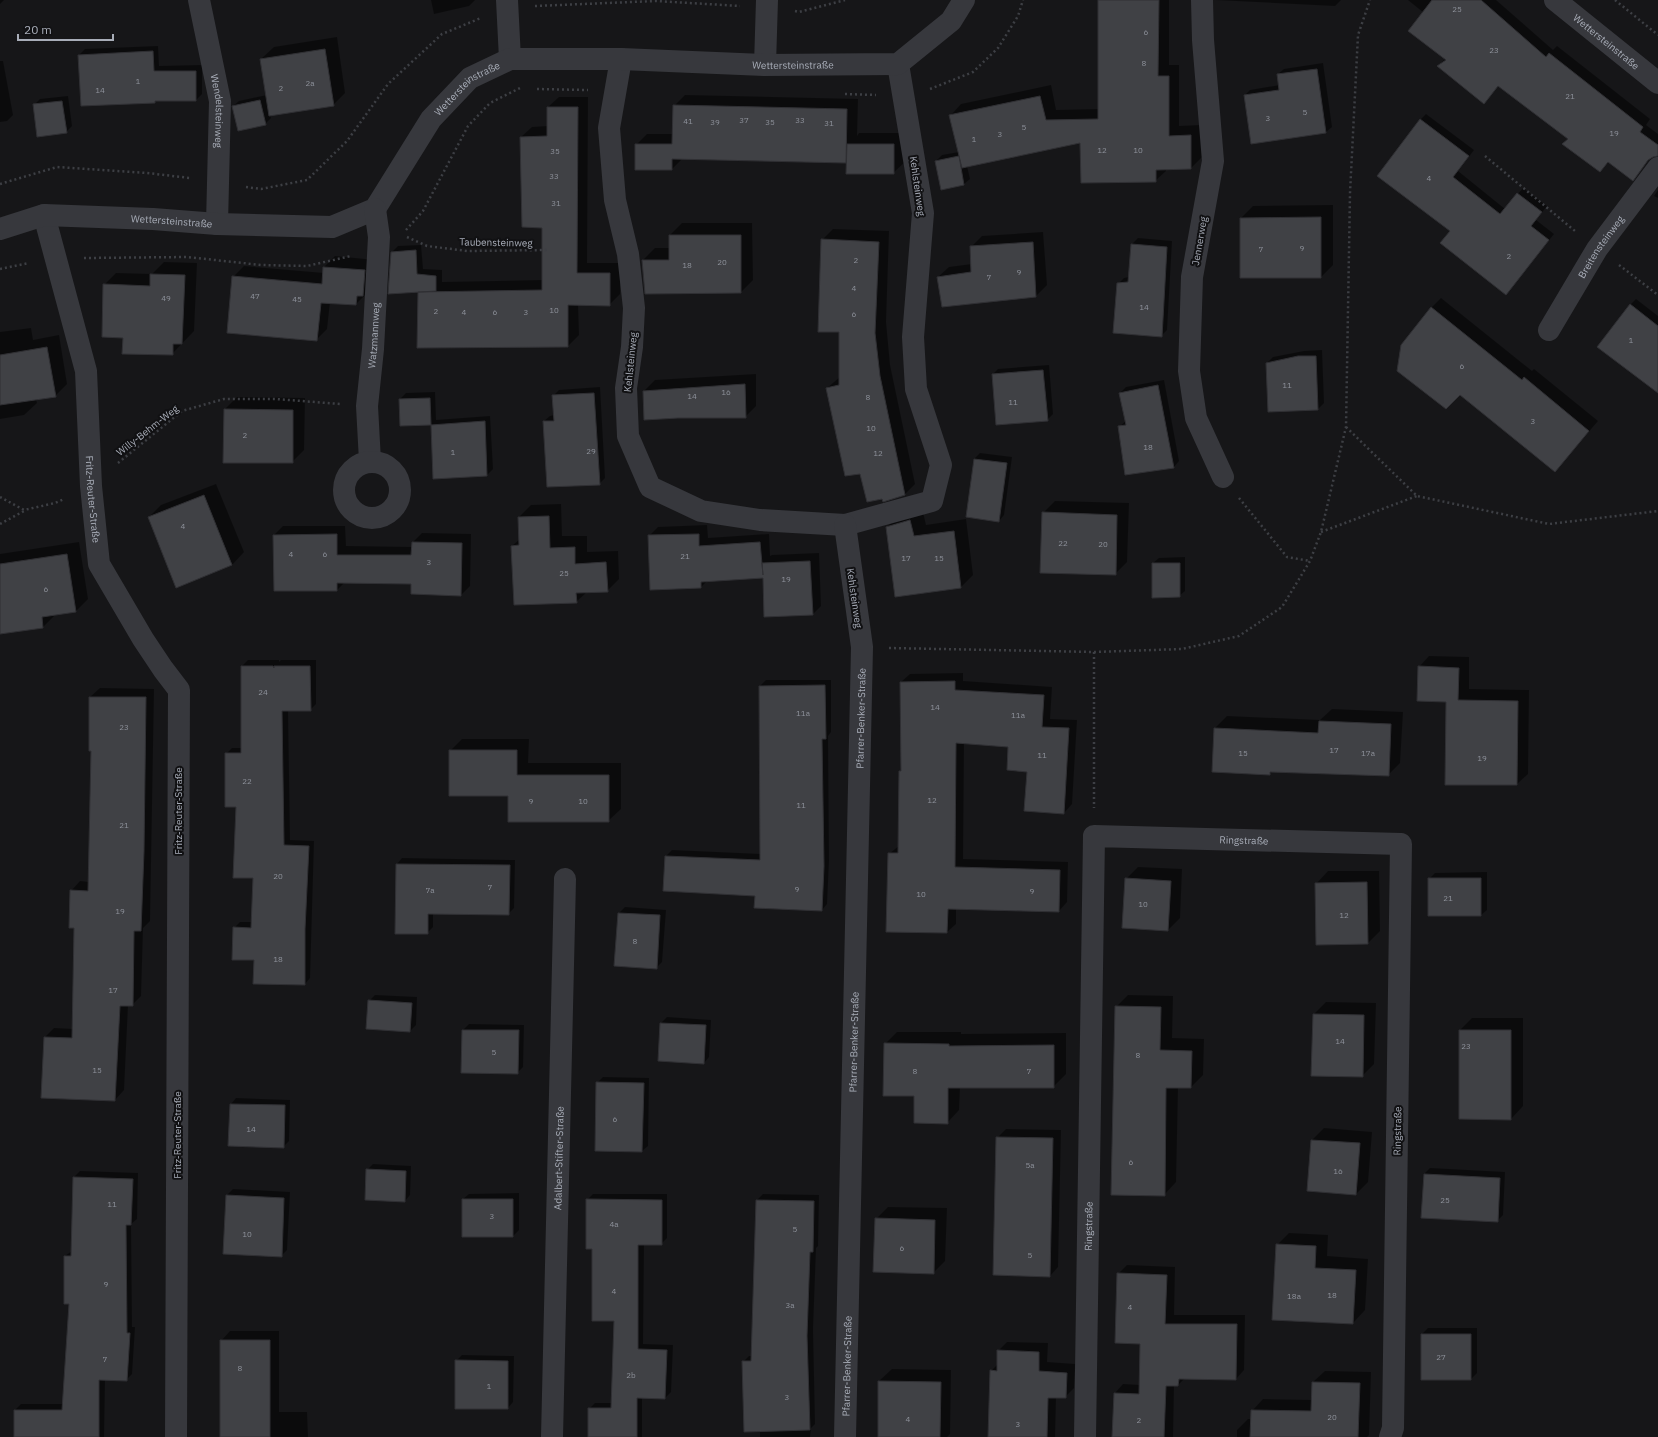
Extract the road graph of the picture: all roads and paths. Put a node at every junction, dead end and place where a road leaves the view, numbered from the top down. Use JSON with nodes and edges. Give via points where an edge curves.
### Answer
{"nodes":[{"id":1,"x":199,"y":0,"type":"edge"},
{"id":2,"x":845,"y":0,"type":"edge"},
{"id":3,"x":964,"y":0,"type":"edge"},
{"id":4,"x":1023,"y":0,"type":"edge"},
{"id":5,"x":1202,"y":0,"type":"edge"},
{"id":6,"x":1555,"y":0,"type":"edge"},
{"id":7,"x":1615,"y":0,"type":"edge"},
{"id":8,"x":507,"y":3,"type":"edge"},
{"id":9,"x":767,"y":4,"type":"edge"},
{"id":10,"x":1658,"y":34,"type":"edge"},
{"id":11,"x":510,"y":59,"type":"junction"},
{"id":12,"x":622,"y":59,"type":"junction"},
{"id":13,"x":898,"y":64,"type":"junction"},
{"id":14,"x":765,"y":65,"type":"junction"},
{"id":15,"x":1658,"y":83,"type":"edge"},
{"id":16,"x":528,"y":88,"type":"dead end"},
{"id":17,"x":535,"y":89,"type":"dead end"},
{"id":18,"x":616,"y":89,"type":"junction"},
{"id":19,"x":839,"y":94,"type":"dead end"},
{"id":20,"x":903,"y":96,"type":"junction"},
{"id":21,"x":1485,"y":156,"type":"dead end"},
{"id":22,"x":1658,"y":168,"type":"edge"},
{"id":23,"x":218,"y":181,"type":"junction"},
{"id":24,"x":0,"y":184,"type":"edge"},
{"id":25,"x":375,"y":209,"type":"junction"},
{"id":26,"x":44,"y":215,"type":"junction"},
{"id":27,"x":217,"y":224,"type":"junction"},
{"id":28,"x":0,"y":228,"type":"edge"},
{"id":29,"x":1597,"y":248,"type":"junction"},
{"id":30,"x":378,"y":250,"type":"junction"},
{"id":31,"x":549,"y":250,"type":"dead end"},
{"id":32,"x":56,"y":259,"type":"junction"},
{"id":33,"x":0,"y":270,"type":"edge"},
{"id":34,"x":1658,"y":295,"type":"edge"},
{"id":35,"x":1549,"y":330,"type":"dead end"},
{"id":36,"x":367,"y":406,"type":"junction"},
{"id":37,"x":1346,"y":426,"type":"dead end"},
{"id":38,"x":370,"y":461,"type":"dead end"},
{"id":39,"x":1223,"y":477,"type":"joint"},
{"id":40,"x":91,"y":486,"type":"junction"},
{"id":41,"x":1417,"y":496,"type":"junction"},
{"id":42,"x":0,"y":497,"type":"edge"},
{"id":43,"x":24,"y":510,"type":"junction"},
{"id":44,"x":1658,"y":511,"type":"edge"},
{"id":45,"x":0,"y":524,"type":"edge"},
{"id":46,"x":845,"y":525,"type":"junction"},
{"id":47,"x":1320,"y":532,"type":"dead end"},
{"id":48,"x":1310,"y":561,"type":"dead end"},
{"id":49,"x":862,"y":647,"type":"joint"},
{"id":50,"x":1094,"y":652,"type":"dead end"},
{"id":51,"x":1094,"y":836,"type":"junction"},
{"id":52,"x":565,"y":879,"type":"dead end"},
{"id":53,"x":176,"y":1437,"type":"edge"},
{"id":54,"x":552,"y":1437,"type":"edge"},
{"id":55,"x":845,"y":1437,"type":"edge"},
{"id":56,"x":1085,"y":1437,"type":"edge"},
{"id":57,"x":1390,"y":1437,"type":"edge"}],
"edges":[{"from":1,"to":23,"type":"street","name":"Wendelsteinweg","via":[[220,101]]},
{"from":2,"to":9,"type":"path","via":[[798,12]]},
{"from":3,"to":13,"type":"street","via":[[951,21]]},
{"from":4,"to":20,"type":"path","via":[[1018,16],[998,48],[973,72],[936,88]]},
{"from":5,"to":39,"type":"street","name":"Jennerweg","via":[[1213,161],[1192,277],[1189,371],[1196,418]]},
{"from":6,"to":15,"type":"street","name":"Wettersteinstraße"},
{"from":7,"to":10,"type":"path"},
{"from":8,"to":9,"type":"path","via":[[656,1]]},
{"from":8,"to":11,"type":"street"},
{"from":8,"to":23,"type":"path","via":[[442,34],[388,84],[347,141],[307,180],[261,189]]},
{"from":9,"to":14,"type":"street"},
{"from":11,"to":12,"type":"street","name":"Wettersteinstraße"},
{"from":11,"to":25,"type":"street","name":"Wettersteinstraße","via":[[470,78],[431,119]]},
{"from":12,"to":14,"type":"street","name":"Wettersteinstraße"},
{"from":12,"to":18,"type":"street","name":"Kehlsteinweg"},
{"from":13,"to":14,"type":"street","name":"Wettersteinstraße"},
{"from":13,"to":20,"type":"street","name":"Kehlsteinweg"},
{"from":16,"to":31,"type":"path","name":"Taubensteinweg","via":[[520,88],[490,103],[468,126],[423,211],[402,235],[427,246],[467,251]]},
{"from":17,"to":18,"type":"path"},
{"from":18,"to":46,"type":"street","name":"Kehlsteinweg","via":[[609,128],[615,200],[628,254],[634,308],[626,388],[628,436],[650,487],[701,511],[760,520]]},
{"from":19,"to":20,"type":"path"},
{"from":20,"to":46,"type":"street","name":"Kehlsteinweg","via":[[923,213],[913,337],[916,389],[941,465],[932,501]]},
{"from":21,"to":29,"type":"path"},
{"from":22,"to":29,"type":"street","name":"Breitensteinweg"},
{"from":23,"to":24,"type":"path","via":[[57,167]]},
{"from":23,"to":27,"type":"street","name":"Wendelsteinweg"},
{"from":25,"to":27,"type":"street","name":"Wettersteinstraße","via":[[332,227]]},
{"from":25,"to":30,"type":"street","name":"Watzmannweg"},
{"from":26,"to":27,"type":"street","name":"Wettersteinstraße"},
{"from":26,"to":28,"type":"street","name":"Wettersteinstraße"},
{"from":26,"to":32,"type":"street","name":"Fritz-Reuter-Straße"},
{"from":29,"to":34,"type":"path"},
{"from":29,"to":35,"type":"street","name":"Breitensteinweg"},
{"from":30,"to":32,"type":"path","via":[[307,266],[261,265],[187,257]]},
{"from":30,"to":36,"type":"street","name":"Watzmannweg"},
{"from":32,"to":33,"type":"path"},
{"from":32,"to":40,"type":"street","name":"Fritz-Reuter-Straße","via":[[86,371]]},
{"from":36,"to":38,"type":"street","name":"Watzmannweg"},
{"from":36,"to":40,"type":"path","name":"Willy-Behm-Weg","via":[[276,398],[224,399],[182,411]]},
{"from":37,"to":41,"type":"path"},
{"from":39,"to":48,"type":"path","via":[[1287,557]]},
{"from":40,"to":43,"type":"path","name":"Willy-Behm-Weg","via":[[55,503]]},
{"from":40,"to":53,"type":"street","name":"Fritz-Reuter-Straße","via":[[99,564],[143,639],[179,690]]},
{"from":41,"to":44,"type":"path","via":[[1549,524]]},
{"from":41,"to":47,"type":"path"},
{"from":42,"to":43,"type":"path"},
{"from":43,"to":45,"type":"path","name":"Willy-Behm-Weg"},
{"from":46,"to":49,"type":"street","name":"Kehlsteinweg"},
{"from":49,"to":55,"type":"street","name":"Pfarrer-Benker-Straße"},
{"from":50,"to":51,"type":"path"},
{"from":51,"to":56,"type":"street","name":"Ringstraße"},
{"from":51,"to":57,"type":"street","name":"Ringstraße","via":[[1401,844],[1393,1428]]},
{"from":52,"to":54,"type":"street","name":"Adalbert-Stifter-Straße"}]}
